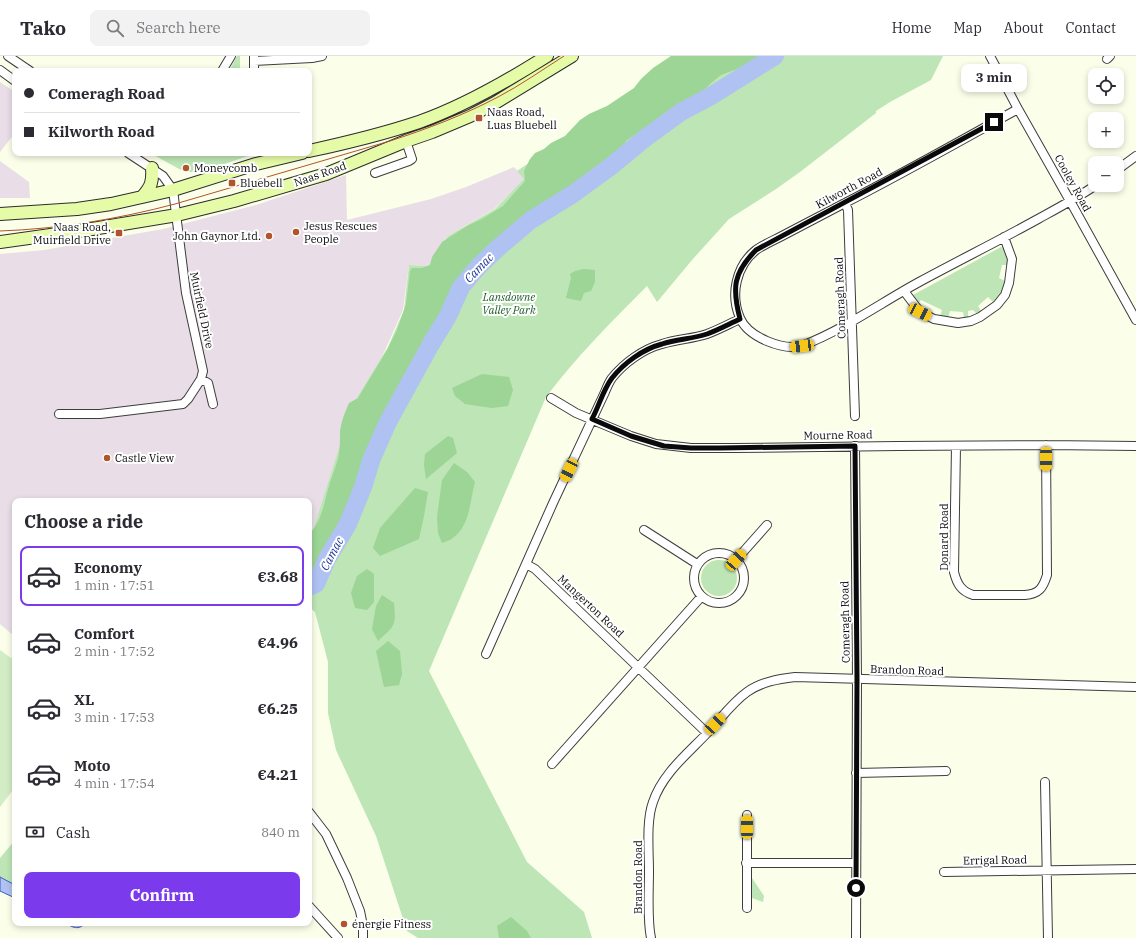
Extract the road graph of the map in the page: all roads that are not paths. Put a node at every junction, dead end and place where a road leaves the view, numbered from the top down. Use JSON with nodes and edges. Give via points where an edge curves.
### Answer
{"nodes":[{"id":1,"x":8,"y":56,"type":"edge"},
{"id":2,"x":231,"y":56,"type":"edge"},
{"id":3,"x":322,"y":56,"type":"edge"},
{"id":4,"x":547,"y":56,"type":"edge"},
{"id":5,"x":572,"y":56,"type":"edge"},
{"id":6,"x":990,"y":56,"type":"edge"},
{"id":7,"x":254,"y":58,"type":"edge"},
{"id":8,"x":26,"y":68,"type":"edge"},
{"id":9,"x":224,"y":68,"type":"edge"},
{"id":10,"x":0,"y":70,"type":"edge"},
{"id":11,"x":12,"y":79,"type":"edge"},
{"id":12,"x":1018,"y":109,"type":"junction"},
{"id":13,"x":406,"y":141,"type":"junction"},
{"id":14,"x":312,"y":150,"type":"edge"},
{"id":15,"x":133,"y":156,"type":"edge"},
{"id":16,"x":289,"y":156,"type":"edge"},
{"id":17,"x":1136,"y":156,"type":"edge"},
{"id":18,"x":1124,"y":165,"type":"edge"},
{"id":19,"x":152,"y":168,"type":"junction"},
{"id":20,"x":375,"y":173,"type":"dead end"},
{"id":21,"x":173,"y":190,"type":"junction"},
{"id":22,"x":1088,"y":190,"type":"edge"},
{"id":23,"x":142,"y":197,"type":"junction"},
{"id":24,"x":1070,"y":201,"type":"junction"},
{"id":25,"x":845,"y":203,"type":"junction"},
{"id":26,"x":0,"y":214,"type":"edge"},
{"id":27,"x":177,"y":215,"type":"junction"},
{"id":28,"x":1004,"y":238,"type":"junction"},
{"id":29,"x":0,"y":242,"type":"edge"},
{"id":30,"x":904,"y":291,"type":"junction"},
{"id":31,"x":740,"y":319,"type":"junction"},
{"id":32,"x":1136,"y":320,"type":"edge"},
{"id":33,"x":852,"y":321,"type":"junction"},
{"id":34,"x":201,"y":379,"type":"junction"},
{"id":35,"x":551,"y":398,"type":"dead end"},
{"id":36,"x":213,"y":404,"type":"dead end"},
{"id":37,"x":59,"y":414,"type":"dead end"},
{"id":38,"x":855,"y":416,"type":"dead end"},
{"id":39,"x":592,"y":419,"type":"junction"},
{"id":40,"x":1046,"y":445,"type":"junction"},
{"id":41,"x":855,"y":446,"type":"junction"},
{"id":42,"x":956,"y":446,"type":"junction"},
{"id":43,"x":1136,"y":446,"type":"edge"},
{"id":44,"x":767,"y":525,"type":"dead end"},
{"id":45,"x":644,"y":530,"type":"dead end"},
{"id":46,"x":736,"y":560,"type":"junction"},
{"id":47,"x":526,"y":564,"type":"junction"},
{"id":48,"x":697,"y":564,"type":"junction"},
{"id":49,"x":701,"y":597,"type":"junction"},
{"id":50,"x":486,"y":654,"type":"dead end"},
{"id":51,"x":639,"y":666,"type":"junction"},
{"id":52,"x":857,"y":679,"type":"junction"},
{"id":53,"x":1136,"y":687,"type":"edge"},
{"id":54,"x":707,"y":733,"type":"junction"},
{"id":55,"x":552,"y":764,"type":"dead end"},
{"id":56,"x":856,"y":772,"type":"junction"},
{"id":57,"x":946,"y":772,"type":"dead end"},
{"id":58,"x":1046,"y":782,"type":"dead end"},
{"id":59,"x":747,"y":815,"type":"dead end"},
{"id":60,"x":312,"y":816,"type":"edge"},
{"id":61,"x":746,"y":863,"type":"junction"},
{"id":62,"x":856,"y":863,"type":"junction"},
{"id":63,"x":1136,"y":869,"type":"edge"},
{"id":64,"x":1047,"y":871,"type":"junction"},
{"id":65,"x":944,"y":872,"type":"dead end"},
{"id":66,"x":746,"y":908,"type":"dead end"},
{"id":67,"x":312,"y":909,"type":"edge"},
{"id":68,"x":338,"y":938,"type":"edge"},
{"id":69,"x":363,"y":938,"type":"edge"},
{"id":70,"x":651,"y":938,"type":"edge"},
{"id":71,"x":856,"y":938,"type":"edge"},
{"id":72,"x":1048,"y":938,"type":"edge"}],
"edges":[{"from":1,"to":8,"type":"street"},
{"from":2,"to":9,"type":"street"},
{"from":3,"to":7,"type":"street"},
{"from":4,"to":14,"type":"main road","name":"Naas Road","via":[[482,94],[430,118],[387,132]]},
{"from":5,"to":13,"type":"main road","name":"Naas Road","via":[[495,103],[451,124]]},
{"from":6,"to":12,"type":"street","name":"Cooley Road"},
{"from":10,"to":11,"type":"street"},
{"from":12,"to":24,"type":"street","name":"Cooley Road"},
{"from":12,"to":25,"type":"street","name":"Kilworth Road"},
{"from":13,"to":20,"type":"street","via":[[412,159]]},
{"from":13,"to":27,"type":"main road","name":"Naas Road","via":[[326,174]]},
{"from":15,"to":19,"type":"street"},
{"from":16,"to":21,"type":"main road"},
{"from":17,"to":18,"type":"street"},
{"from":19,"to":21,"type":"street"},
{"from":19,"to":23,"type":"main road","via":[[152,184]]},
{"from":21,"to":23,"type":"main road"},
{"from":21,"to":27,"type":"street","name":"Muirfield Drive"},
{"from":22,"to":24,"type":"street"},
{"from":23,"to":26,"type":"main road","via":[[77,209]]},
{"from":24,"to":28,"type":"street"},
{"from":24,"to":32,"type":"street","name":"Cooley Road"},
{"from":25,"to":31,"type":"street","name":"Kilworth Road","via":[[756,250],[749,257],[736,284],[735,298]]},
{"from":25,"to":33,"type":"street","name":"Comeragh Road","via":[[848,210]]},
{"from":27,"to":29,"type":"main road","name":"Naas Road"},
{"from":27,"to":34,"type":"street","name":"Muirfield Drive","via":[[186,293],[203,370]]},
{"from":28,"to":30,"type":"street"},
{"from":28,"to":30,"type":"street","via":[[1012,259],[1009,283],[1005,295],[997,305],[980,317],[958,323],[934,319],[920,312]]},
{"from":30,"to":33,"type":"street"},
{"from":31,"to":33,"type":"street","via":[[749,329],[768,342],[793,347],[802,346]]},
{"from":31,"to":39,"type":"street","via":[[707,334],[648,349],[636,357],[612,379]]},
{"from":33,"to":38,"type":"street","name":"Comeragh Road"},
{"from":34,"to":36,"type":"street","via":[[208,383]]},
{"from":34,"to":37,"type":"street","via":[[183,404],[100,414]]},
{"from":35,"to":39,"type":"street","name":"Mourne Road"},
{"from":39,"to":41,"type":"street","name":"Mourne Road","via":[[631,436],[664,446]]},
{"from":39,"to":47,"type":"street"},
{"from":40,"to":42,"type":"street","name":"Mourne Road"},
{"from":40,"to":42,"type":"street","name":"Donard Road","via":[[1047,575],[1040,590],[1025,596],[973,595],[966,593],[956,579]]},
{"from":40,"to":43,"type":"street","name":"Mourne Road"},
{"from":41,"to":42,"type":"street","name":"Mourne Road"},
{"from":41,"to":52,"type":"street","name":"Comeragh Road"},
{"from":44,"to":46,"type":"street"},
{"from":45,"to":48,"type":"street"},
{"from":46,"to":48,"type":"street","via":[[727,554],[716,553],[705,556]]},
{"from":46,"to":49,"type":"street","via":[[743,570],[744,582],[735,598],[718,604]]},
{"from":47,"to":50,"type":"street"},
{"from":47,"to":51,"type":"street","name":"Mangerton Road","via":[[535,569]]},
{"from":48,"to":49,"type":"street","via":[[694,581]]},
{"from":49,"to":51,"type":"street"},
{"from":51,"to":54,"type":"street","name":"Mangerton Road"},
{"from":51,"to":55,"type":"street"},
{"from":52,"to":53,"type":"street","name":"Brandon Road"},
{"from":52,"to":54,"type":"street","name":"Brandon Road","via":[[795,677],[769,681],[740,698]]},
{"from":52,"to":56,"type":"street","name":"Comeragh Road"},
{"from":54,"to":70,"type":"street","name":"Brandon Road","via":[[664,779],[652,804],[649,820]]},
{"from":56,"to":57,"type":"street"},
{"from":56,"to":62,"type":"street","name":"Comeragh Road"},
{"from":58,"to":64,"type":"street"},
{"from":59,"to":61,"type":"street"},
{"from":60,"to":69,"type":"street","via":[[326,834],[347,878],[360,911]]},
{"from":61,"to":62,"type":"street"},
{"from":61,"to":66,"type":"street"},
{"from":62,"to":71,"type":"street","name":"Comeragh Road"},
{"from":63,"to":64,"type":"street","name":"Errigal Road"},
{"from":64,"to":65,"type":"street","name":"Errigal Road"},
{"from":64,"to":72,"type":"street"},
{"from":67,"to":68,"type":"street"}]}
